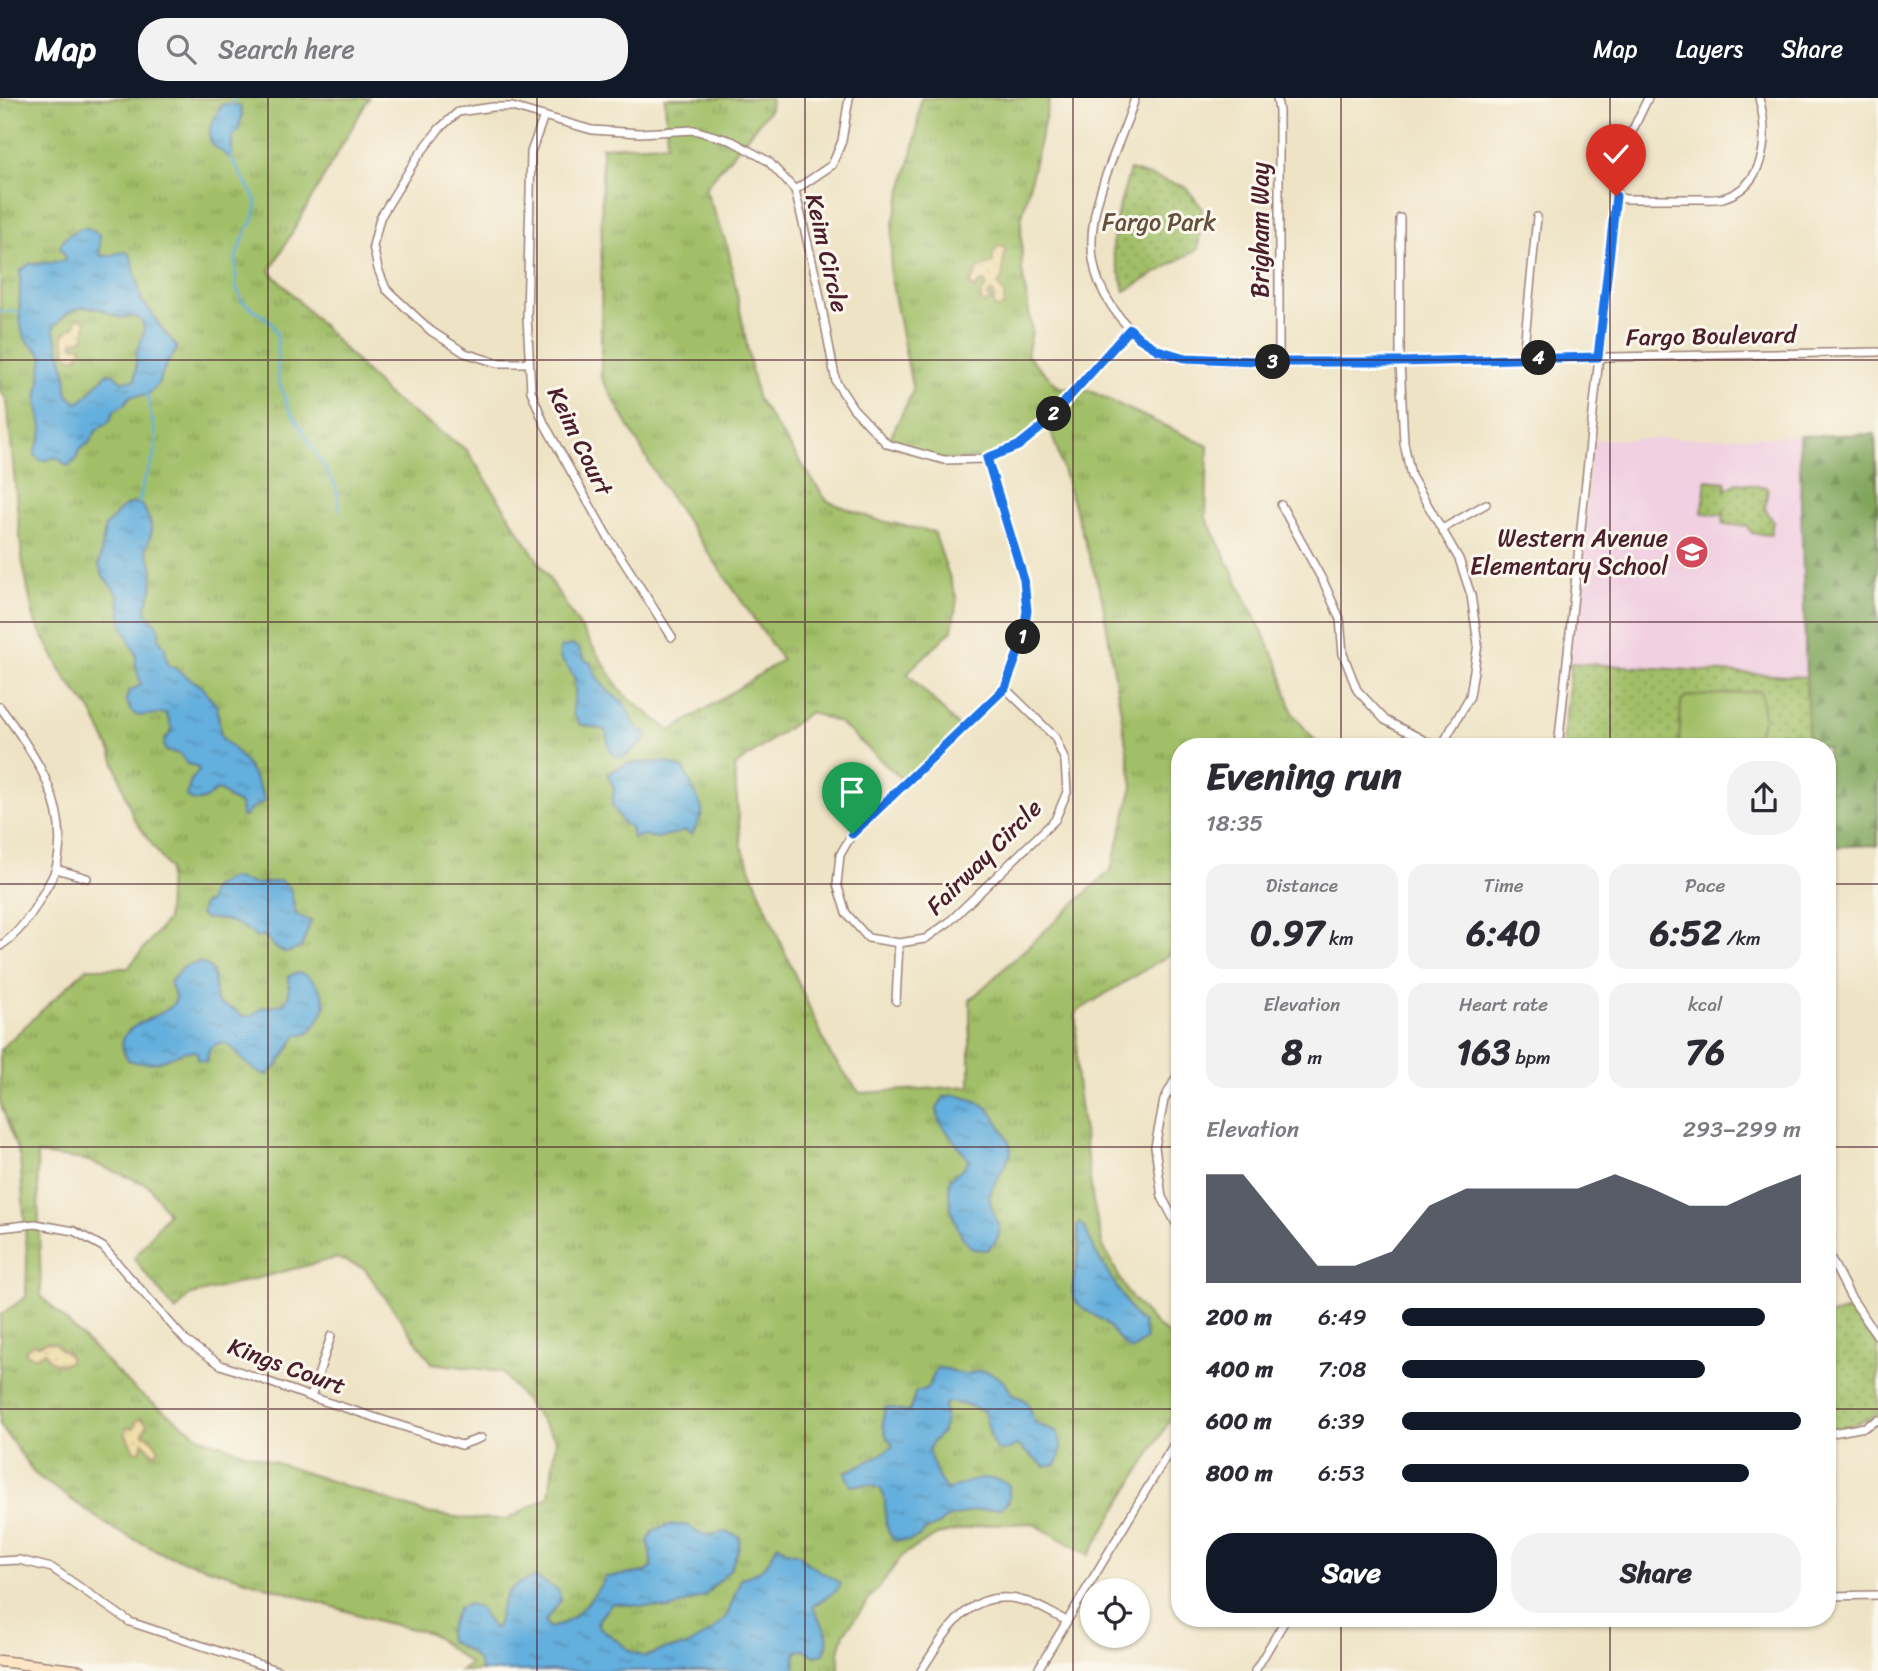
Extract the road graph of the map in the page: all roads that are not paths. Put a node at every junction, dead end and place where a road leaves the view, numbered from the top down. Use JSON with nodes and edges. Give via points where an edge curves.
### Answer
{"nodes":[{"id":1,"x":493,"y":98,"type":"edge"},
{"id":2,"x":849,"y":98,"type":"edge"},
{"id":3,"x":1135,"y":98,"type":"edge"},
{"id":4,"x":1277,"y":98,"type":"edge"},
{"id":5,"x":1648,"y":98,"type":"edge"},
{"id":6,"x":1759,"y":98,"type":"edge"},
{"id":7,"x":493,"y":107,"type":"junction"},
{"id":8,"x":544,"y":116,"type":"junction"},
{"id":9,"x":796,"y":191,"type":"junction"},
{"id":10,"x":1616,"y":196,"type":"junction"},
{"id":11,"x":1537,"y":217,"type":"dead end"},
{"id":12,"x":1400,"y":218,"type":"dead end"},
{"id":13,"x":1130,"y":329,"type":"junction"},
{"id":14,"x":1878,"y":352,"type":"edge"},
{"id":15,"x":1598,"y":357,"type":"junction"},
{"id":16,"x":1523,"y":358,"type":"junction"},
{"id":17,"x":1279,"y":362,"type":"junction"},
{"id":18,"x":1400,"y":362,"type":"junction"},
{"id":19,"x":529,"y":363,"type":"junction"},
{"id":20,"x":987,"y":458,"type":"junction"},
{"id":21,"x":1486,"y":504,"type":"dead end"},
{"id":22,"x":1281,"y":505,"type":"dead end"},
{"id":23,"x":1442,"y":529,"type":"junction"},
{"id":24,"x":672,"y":637,"type":"dead end"},
{"id":25,"x":1005,"y":688,"type":"junction"},
{"id":26,"x":0,"y":707,"type":"edge"},
{"id":27,"x":1421,"y":738,"type":"edge"},
{"id":28,"x":1444,"y":738,"type":"edge"},
{"id":29,"x":1559,"y":738,"type":"edge"},
{"id":30,"x":56,"y":869,"type":"junction"},
{"id":31,"x":87,"y":878,"type":"dead end"},
{"id":32,"x":899,"y":943,"type":"junction"},
{"id":33,"x":0,"y":946,"type":"edge"},
{"id":34,"x":896,"y":1001,"type":"dead end"},
{"id":35,"x":1171,"y":1087,"type":"edge"},
{"id":36,"x":1171,"y":1214,"type":"edge"},
{"id":37,"x":0,"y":1228,"type":"edge"},
{"id":38,"x":1836,"y":1269,"type":"edge"},
{"id":39,"x":331,"y":1336,"type":"dead end"},
{"id":40,"x":1878,"y":1337,"type":"edge"},
{"id":41,"x":311,"y":1397,"type":"junction"},
{"id":42,"x":1878,"y":1420,"type":"edge"},
{"id":43,"x":1836,"y":1432,"type":"edge"},
{"id":44,"x":481,"y":1438,"type":"dead end"},
{"id":45,"x":1171,"y":1449,"type":"edge"},
{"id":46,"x":0,"y":1561,"type":"edge"},
{"id":47,"x":1878,"y":1595,"type":"edge"},
{"id":48,"x":1836,"y":1596,"type":"edge"},
{"id":49,"x":1067,"y":1621,"type":"junction"},
{"id":50,"x":1281,"y":1627,"type":"edge"},
{"id":51,"x":0,"y":1661,"type":"edge"},
{"id":52,"x":81,"y":1671,"type":"edge"},
{"id":53,"x":279,"y":1671,"type":"edge"},
{"id":54,"x":921,"y":1671,"type":"edge"},
{"id":55,"x":1037,"y":1671,"type":"edge"},
{"id":56,"x":1255,"y":1671,"type":"edge"}],
"edges":[{"from":1,"to":7,"type":"street"},
{"from":2,"to":9,"type":"street","via":[[842,141],[832,165]]},
{"from":3,"to":13,"type":"street","name":"Fargo Boulevard","via":[[1096,207],[1091,247],[1105,295]]},
{"from":4,"to":17,"type":"street","name":"Brigham Way"},
{"from":5,"to":10,"type":"street","via":[[1626,144]]},
{"from":6,"to":10,"type":"street","via":[[1764,149],[1756,174],[1742,190],[1721,198]]},
{"from":7,"to":8,"type":"street","name":"Keim Circle"},
{"from":7,"to":19,"type":"street","name":"Keim Circle","via":[[458,112],[439,129],[380,218],[373,246],[386,289],[431,331],[465,352],[497,363]]},
{"from":8,"to":9,"type":"street","name":"Keim Circle","via":[[592,130],[694,130],[732,141],[768,161]]},
{"from":8,"to":19,"type":"street","name":"Keim Court","via":[[531,152]]},
{"from":9,"to":20,"type":"street","name":"Keim Circle","via":[[836,382],[853,408],[887,444],[944,460]]},
{"from":10,"to":15,"type":"street"},
{"from":11,"to":16,"type":"street"},
{"from":12,"to":18,"type":"street"},
{"from":13,"to":17,"type":"street","name":"Fargo Boulevard","via":[[1158,350],[1185,358]]},
{"from":13,"to":20,"type":"street","name":"Keim Circle","via":[[1043,426],[1018,446]]},
{"from":14,"to":15,"type":"street","name":"Fargo Boulevard"},
{"from":15,"to":16,"type":"street","name":"Fargo Boulevard"},
{"from":15,"to":29,"type":"street"},
{"from":16,"to":18,"type":"street","name":"Fargo Boulevard"},
{"from":17,"to":18,"type":"street","name":"Fargo Boulevard"},
{"from":18,"to":23,"type":"street","via":[[1404,443],[1411,476]]},
{"from":19,"to":24,"type":"street","name":"Keim Court","via":[[531,391],[544,423],[606,534]]},
{"from":20,"to":25,"type":"street","name":"Fairway Circle","via":[[1024,580],[1027,611],[1022,642]]},
{"from":21,"to":23,"type":"street"},
{"from":22,"to":27,"type":"street","via":[[1340,619],[1343,654],[1357,690],[1385,720]]},
{"from":23,"to":28,"type":"street","via":[[1471,595],[1478,644],[1469,696]]},
{"from":25,"to":32,"type":"street","name":"Fairway Circle","via":[[852,834],[840,855],[837,884],[845,913],[868,938]]},
{"from":25,"to":32,"type":"street","name":"Fairway Circle","via":[[1055,737],[1065,761],[1067,792],[1055,820],[949,922],[925,939]]},
{"from":26,"to":30,"type":"street","via":[[51,787],[58,829]]},
{"from":30,"to":31,"type":"street"},
{"from":30,"to":33,"type":"street","via":[[32,915]]},
{"from":32,"to":34,"type":"street"},
{"from":35,"to":36,"type":"street","via":[[1155,1147],[1162,1197]]},
{"from":37,"to":41,"type":"street","name":"Kings Court","via":[[34,1224],[74,1231],[103,1247],[186,1341],[221,1365]]},
{"from":38,"to":40,"type":"street"},
{"from":39,"to":41,"type":"street"},
{"from":41,"to":44,"type":"street","name":"Kings Court","via":[[461,1445]]},
{"from":42,"to":43,"type":"street"},
{"from":45,"to":49,"type":"street"},
{"from":46,"to":53,"type":"street","via":[[19,1560],[52,1568],[130,1622]]},
{"from":47,"to":48,"type":"street"},
{"from":49,"to":54,"type":"street","via":[[1029,1602],[1004,1597],[984,1600],[961,1614]]},
{"from":49,"to":55,"type":"street"},
{"from":50,"to":56,"type":"street"},
{"from":51,"to":52,"type":"main road"}]}
